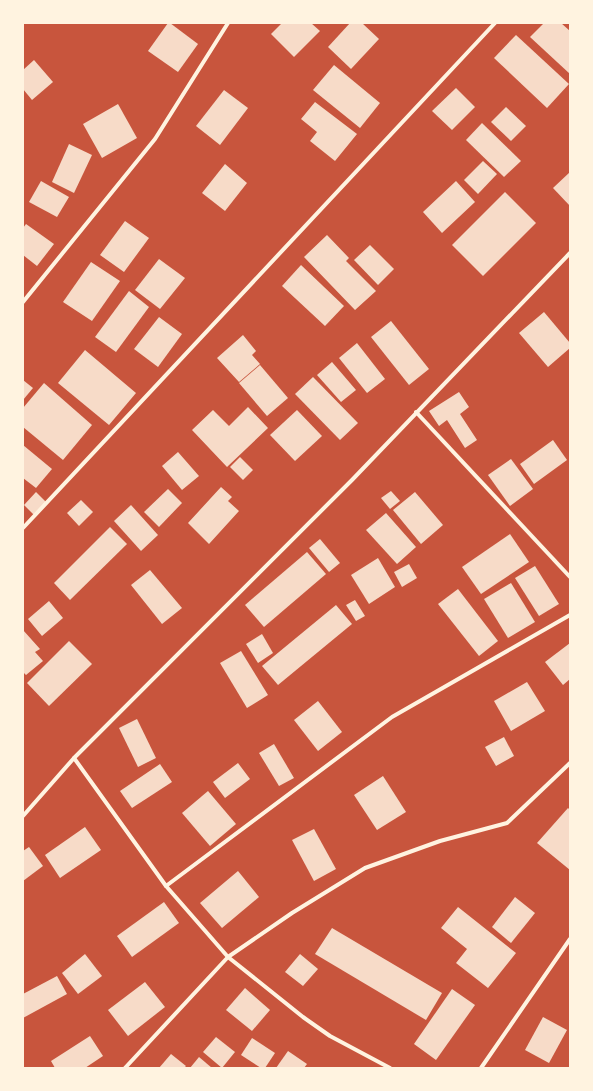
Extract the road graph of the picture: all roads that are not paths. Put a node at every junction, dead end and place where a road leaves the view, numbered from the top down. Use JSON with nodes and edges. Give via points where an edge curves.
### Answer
{"nodes":[{"id":1,"x":228,"y":23,"type":"edge"},
{"id":2,"x":495,"y":23,"type":"edge"},
{"id":3,"x":570,"y":253,"type":"edge"},
{"id":4,"x":23,"y":302,"type":"edge"},
{"id":5,"x":416,"y":412,"type":"junction"},
{"id":6,"x":23,"y":528,"type":"edge"},
{"id":7,"x":570,"y":577,"type":"edge"},
{"id":8,"x":570,"y":615,"type":"edge"},
{"id":9,"x":74,"y":758,"type":"junction"},
{"id":10,"x":570,"y":763,"type":"edge"},
{"id":11,"x":23,"y":816,"type":"edge"},
{"id":12,"x":166,"y":886,"type":"junction"},
{"id":13,"x":570,"y":939,"type":"edge"},
{"id":14,"x":228,"y":957,"type":"junction"},
{"id":15,"x":125,"y":1068,"type":"edge"},
{"id":16,"x":390,"y":1068,"type":"edge"},
{"id":17,"x":481,"y":1068,"type":"edge"}],
"edges":[{"from":1,"to":4,"type":"street","via":[[155,139]]},
{"from":2,"to":6,"type":"street"},
{"from":3,"to":5,"type":"street"},
{"from":5,"to":7,"type":"street"},
{"from":5,"to":9,"type":"street"},
{"from":8,"to":12,"type":"street","via":[[392,718]]},
{"from":9,"to":11,"type":"street"},
{"from":9,"to":12,"type":"street"},
{"from":10,"to":14,"type":"street","via":[[507,823],[440,841],[365,868]]},
{"from":12,"to":14,"type":"street"},
{"from":13,"to":17,"type":"street"},
{"from":14,"to":15,"type":"street"},
{"from":14,"to":16,"type":"street","via":[[330,1036]]}]}
